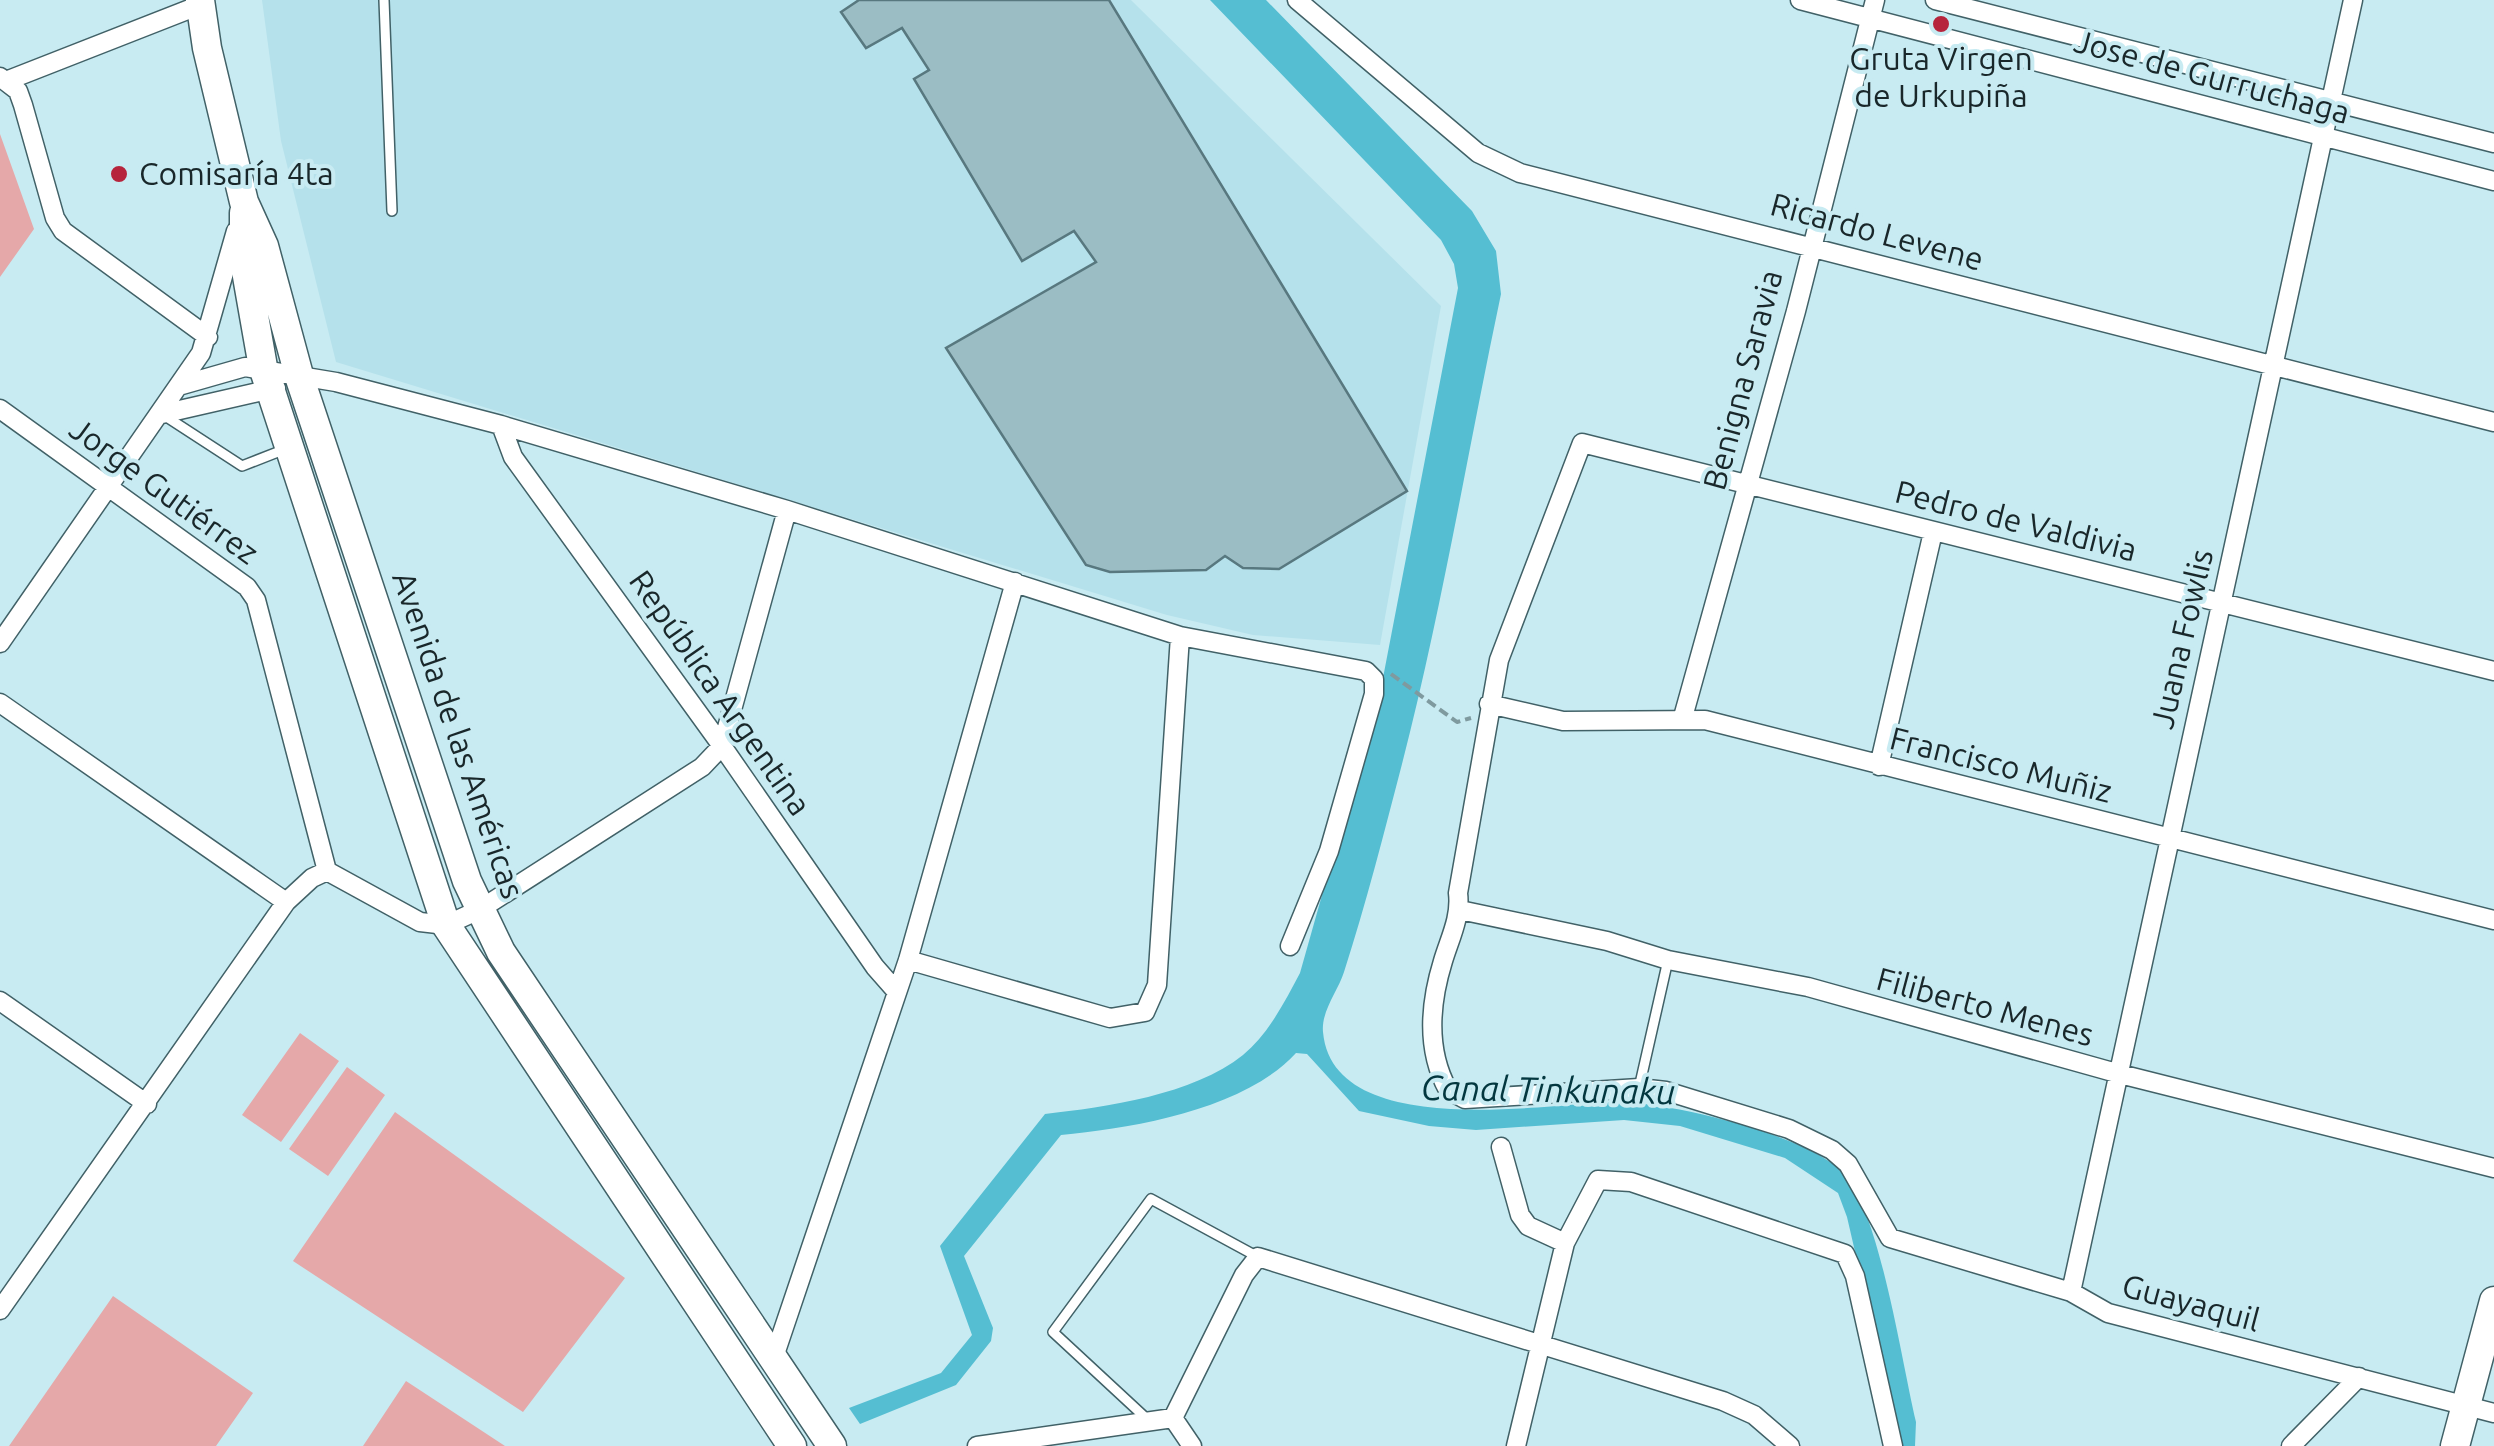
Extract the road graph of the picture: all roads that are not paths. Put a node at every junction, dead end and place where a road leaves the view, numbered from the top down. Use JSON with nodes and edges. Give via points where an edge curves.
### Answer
{"nodes":[{"id":1,"x":384,"y":0,"type":"edge"},
{"id":2,"x":1296,"y":0,"type":"edge"},
{"id":3,"x":1800,"y":0,"type":"edge"},
{"id":4,"x":1935,"y":0,"type":"edge"},
{"id":5,"x":2353,"y":0,"type":"edge"},
{"id":6,"x":200,"y":3,"type":"edge"},
{"id":7,"x":1873,"y":9,"type":"edge"},
{"id":8,"x":3,"y":79,"type":"edge"},
{"id":9,"x":2330,"y":100,"type":"junction"},
{"id":10,"x":2324,"y":138,"type":"junction"},
{"id":11,"x":2494,"y":143,"type":"edge"},
{"id":12,"x":2494,"y":181,"type":"edge"},
{"id":13,"x":244,"y":202,"type":"junction"},
{"id":14,"x":392,"y":211,"type":"dead end"},
{"id":15,"x":1810,"y":245,"type":"junction"},
{"id":16,"x":208,"y":337,"type":"junction"},
{"id":17,"x":2274,"y":368,"type":"junction"},
{"id":18,"x":267,"y":378,"type":"junction"},
{"id":19,"x":300,"y":379,"type":"junction"},
{"id":20,"x":182,"y":385,"type":"junction"},
{"id":21,"x":0,"y":409,"type":"edge"},
{"id":22,"x":162,"y":414,"type":"junction"},
{"id":23,"x":2494,"y":422,"type":"edge"},
{"id":24,"x":501,"y":426,"type":"junction"},
{"id":25,"x":290,"y":447,"type":"junction"},
{"id":26,"x":1746,"y":482,"type":"junction"},
{"id":27,"x":109,"y":486,"type":"junction"},
{"id":28,"x":787,"y":510,"type":"junction"},
{"id":29,"x":1933,"y":532,"type":"junction"},
{"id":30,"x":1015,"y":582,"type":"junction"},
{"id":31,"x":2220,"y":603,"type":"junction"},
{"id":32,"x":1180,"y":636,"type":"junction"},
{"id":33,"x":0,"y":642,"type":"edge"},
{"id":34,"x":2494,"y":671,"type":"edge"},
{"id":35,"x":0,"y":703,"type":"edge"},
{"id":36,"x":1488,"y":709,"type":"junction"},
{"id":37,"x":1683,"y":717,"type":"junction"},
{"id":38,"x":722,"y":746,"type":"junction"},
{"id":39,"x":1879,"y":766,"type":"junction"},
{"id":40,"x":2168,"y":837,"type":"junction"},
{"id":41,"x":327,"y":871,"type":"junction"},
{"id":42,"x":286,"y":902,"type":"junction"},
{"id":43,"x":480,"y":910,"type":"junction"},
{"id":44,"x":1460,"y":910,"type":"junction"},
{"id":45,"x":2494,"y":920,"type":"edge"},
{"id":46,"x":446,"y":926,"type":"junction"},
{"id":47,"x":1290,"y":946,"type":"dead end"},
{"id":48,"x":908,"y":960,"type":"junction"},
{"id":49,"x":1668,"y":960,"type":"junction"},
{"id":50,"x":897,"y":992,"type":"junction"},
{"id":51,"x":0,"y":1000,"type":"edge"},
{"id":52,"x":2120,"y":1074,"type":"junction"},
{"id":53,"x":1639,"y":1088,"type":"junction"},
{"id":54,"x":147,"y":1104,"type":"junction"},
{"id":55,"x":1502,"y":1147,"type":"dead end"},
{"id":56,"x":2494,"y":1168,"type":"edge"},
{"id":57,"x":1565,"y":1243,"type":"junction"},
{"id":58,"x":1258,"y":1257,"type":"junction"},
{"id":59,"x":2071,"y":1292,"type":"junction"},
{"id":60,"x":2,"y":1301,"type":"edge"},
{"id":61,"x":2494,"y":1301,"type":"edge"},
{"id":62,"x":1542,"y":1342,"type":"junction"},
{"id":63,"x":773,"y":1360,"type":"junction"},
{"id":64,"x":2359,"y":1377,"type":"junction"},
{"id":65,"x":2465,"y":1406,"type":"junction"},
{"id":66,"x":809,"y":1412,"type":"junction"},
{"id":67,"x":2494,"y":1413,"type":"edge"},
{"id":68,"x":1173,"y":1418,"type":"junction"},
{"id":69,"x":1152,"y":1424,"type":"junction"},
{"id":70,"x":790,"y":1445,"type":"edge"},
{"id":71,"x":832,"y":1446,"type":"edge"},
{"id":72,"x":977,"y":1446,"type":"edge"},
{"id":73,"x":1192,"y":1446,"type":"edge"},
{"id":74,"x":1516,"y":1446,"type":"edge"},
{"id":75,"x":1790,"y":1446,"type":"edge"},
{"id":76,"x":1894,"y":1446,"type":"edge"},
{"id":77,"x":2290,"y":1446,"type":"edge"},
{"id":78,"x":2456,"y":1446,"type":"edge"}],
"edges":[{"from":1,"to":14,"type":"lane"},
{"from":2,"to":15,"type":"street","name":"Ricardo Levene","via":[[1497,164]]},
{"from":3,"to":7,"type":"street","name":"Jose de Gurruchaga"},
{"from":4,"to":9,"type":"street","name":"Jose de Gurruchaga"},
{"from":5,"to":9,"type":"street","name":"Juana Fowlis"},
{"from":6,"to":8,"type":"street"},
{"from":6,"to":13,"type":"main road","name":"Avenida de las Américas"},
{"from":7,"to":10,"type":"street","name":"Jose de Gurruchaga"},
{"from":7,"to":15,"type":"street","name":"Benigna Saravia"},
{"from":8,"to":16,"type":"street","via":[[23,105],[54,218],[64,231]]},
{"from":9,"to":10,"type":"street","name":"Juana Fowlis"},
{"from":9,"to":11,"type":"street","name":"Jose de Gurruchaga"},
{"from":10,"to":12,"type":"street","name":"Jose de Gurruchaga"},
{"from":10,"to":17,"type":"street","name":"Juana Fowlis"},
{"from":13,"to":16,"type":"street"},
{"from":13,"to":18,"type":"main road","name":"Avenida de las Américas","via":[[244,258]]},
{"from":13,"to":19,"type":"main road","name":"Avenida de las Américas","via":[[264,246]]},
{"from":15,"to":17,"type":"street","name":"Ricardo Levene"},
{"from":15,"to":26,"type":"street","name":"Benigna Saravia"},
{"from":16,"to":20,"type":"street"},
{"from":17,"to":23,"type":"street","name":"Ricardo Levene"},
{"from":17,"to":31,"type":"street","name":"Juana Fowlis"},
{"from":18,"to":19,"type":"street"},
{"from":18,"to":20,"type":"street","via":[[225,371]]},
{"from":18,"to":22,"type":"street"},
{"from":18,"to":25,"type":"main road","name":"Avenida de las Américas"},
{"from":19,"to":24,"type":"street","via":[[336,382]]},
{"from":19,"to":43,"type":"main road","name":"Avenida de las Américas"},
{"from":20,"to":22,"type":"street"},
{"from":21,"to":27,"type":"street","name":"Jorge Gutiérrez"},
{"from":22,"to":25,"type":"lane","via":[[242,466]]},
{"from":22,"to":27,"type":"street"},
{"from":24,"to":28,"type":"street"},
{"from":24,"to":38,"type":"street","name":"República Argentina","via":[[513,456]]},
{"from":25,"to":46,"type":"main road","name":"Avenida de las Américas"},
{"from":26,"to":29,"type":"street","name":"Pedro de Valdivia"},
{"from":26,"to":36,"type":"street","name":"Pedro de Valdivia","via":[[1582,443],[1498,660]]},
{"from":26,"to":37,"type":"street","name":"Benigna Saravia"},
{"from":27,"to":33,"type":"street"},
{"from":27,"to":41,"type":"street","name":"Jorge Gutiérrez","via":[[256,600]]},
{"from":28,"to":30,"type":"street"},
{"from":28,"to":38,"type":"street"},
{"from":29,"to":31,"type":"street","name":"Pedro de Valdivia"},
{"from":29,"to":39,"type":"street"},
{"from":30,"to":32,"type":"street"},
{"from":30,"to":48,"type":"street"},
{"from":31,"to":34,"type":"street","name":"Pedro de Valdivia"},
{"from":31,"to":40,"type":"street","name":"Juana Fowlis"},
{"from":32,"to":47,"type":"street","via":[[1352,666],[1374,678],[1329,851]]},
{"from":32,"to":48,"type":"street","via":[[1156,985],[1144,1012],[1110,1018]]},
{"from":35,"to":42,"type":"street"},
{"from":36,"to":37,"type":"street","name":"Francisco Muñiz","via":[[1563,720]]},
{"from":36,"to":44,"type":"street"},
{"from":37,"to":39,"type":"street","name":"Francisco Muñiz"},
{"from":38,"to":43,"type":"street","via":[[702,767]]},
{"from":38,"to":50,"type":"street","name":"República Argentina"},
{"from":39,"to":40,"type":"street","name":"Francisco Muñiz"},
{"from":40,"to":45,"type":"street","name":"Francisco Muñiz"},
{"from":40,"to":52,"type":"street","name":"Juana Fowlis"},
{"from":41,"to":42,"type":"street"},
{"from":41,"to":46,"type":"street","via":[[420,922]]},
{"from":42,"to":54,"type":"street"},
{"from":43,"to":46,"type":"street"},
{"from":43,"to":63,"type":"main road","name":"Avenida de las Américas","via":[[500,952]]},
{"from":44,"to":49,"type":"street","name":"Filiberto Menes"},
{"from":44,"to":53,"type":"street","via":[[1433,1014],[1435,1058],[1448,1090],[1480,1100]]},
{"from":46,"to":70,"type":"main road","name":"Avenida de las Américas"},
{"from":48,"to":50,"type":"street"},
{"from":49,"to":52,"type":"street","name":"Filiberto Menes","via":[[1808,987]]},
{"from":49,"to":53,"type":"lane"},
{"from":50,"to":63,"type":"street"},
{"from":51,"to":54,"type":"street"},
{"from":52,"to":56,"type":"street","name":"Filiberto Menes"},
{"from":52,"to":59,"type":"street","name":"Juana Fowlis"},
{"from":53,"to":59,"type":"street","name":"Guayaquil","via":[[1788,1129],[1832,1150],[1855,1175],[1890,1238]]},
{"from":54,"to":60,"type":"street"},
{"from":55,"to":57,"type":"street","via":[[1520,1215],[1528,1226]]},
{"from":57,"to":62,"type":"street"},
{"from":57,"to":76,"type":"street","via":[[1598,1180],[1631,1182],[1846,1254]]},
{"from":58,"to":62,"type":"street"},
{"from":58,"to":68,"type":"street"},
{"from":58,"to":69,"type":"lane","via":[[1151,1199],[1054,1332]]},
{"from":59,"to":64,"type":"street","name":"Guayaquil","via":[[2108,1312]]},
{"from":61,"to":65,"type":"main road"},
{"from":62,"to":74,"type":"street"},
{"from":62,"to":75,"type":"street","via":[[1723,1400],[1754,1414]]},
{"from":63,"to":66,"type":"main road","name":"Avenida de las Américas"},
{"from":64,"to":65,"type":"street","name":"Guayaquil"},
{"from":64,"to":77,"type":"street"},
{"from":65,"to":67,"type":"street","name":"Guayaquil"},
{"from":65,"to":78,"type":"main road"},
{"from":66,"to":70,"type":"main road"},
{"from":66,"to":71,"type":"main road","name":"Avenida de las Américas"},
{"from":68,"to":69,"type":"street"},
{"from":68,"to":73,"type":"street"},
{"from":69,"to":72,"type":"street"}]}
